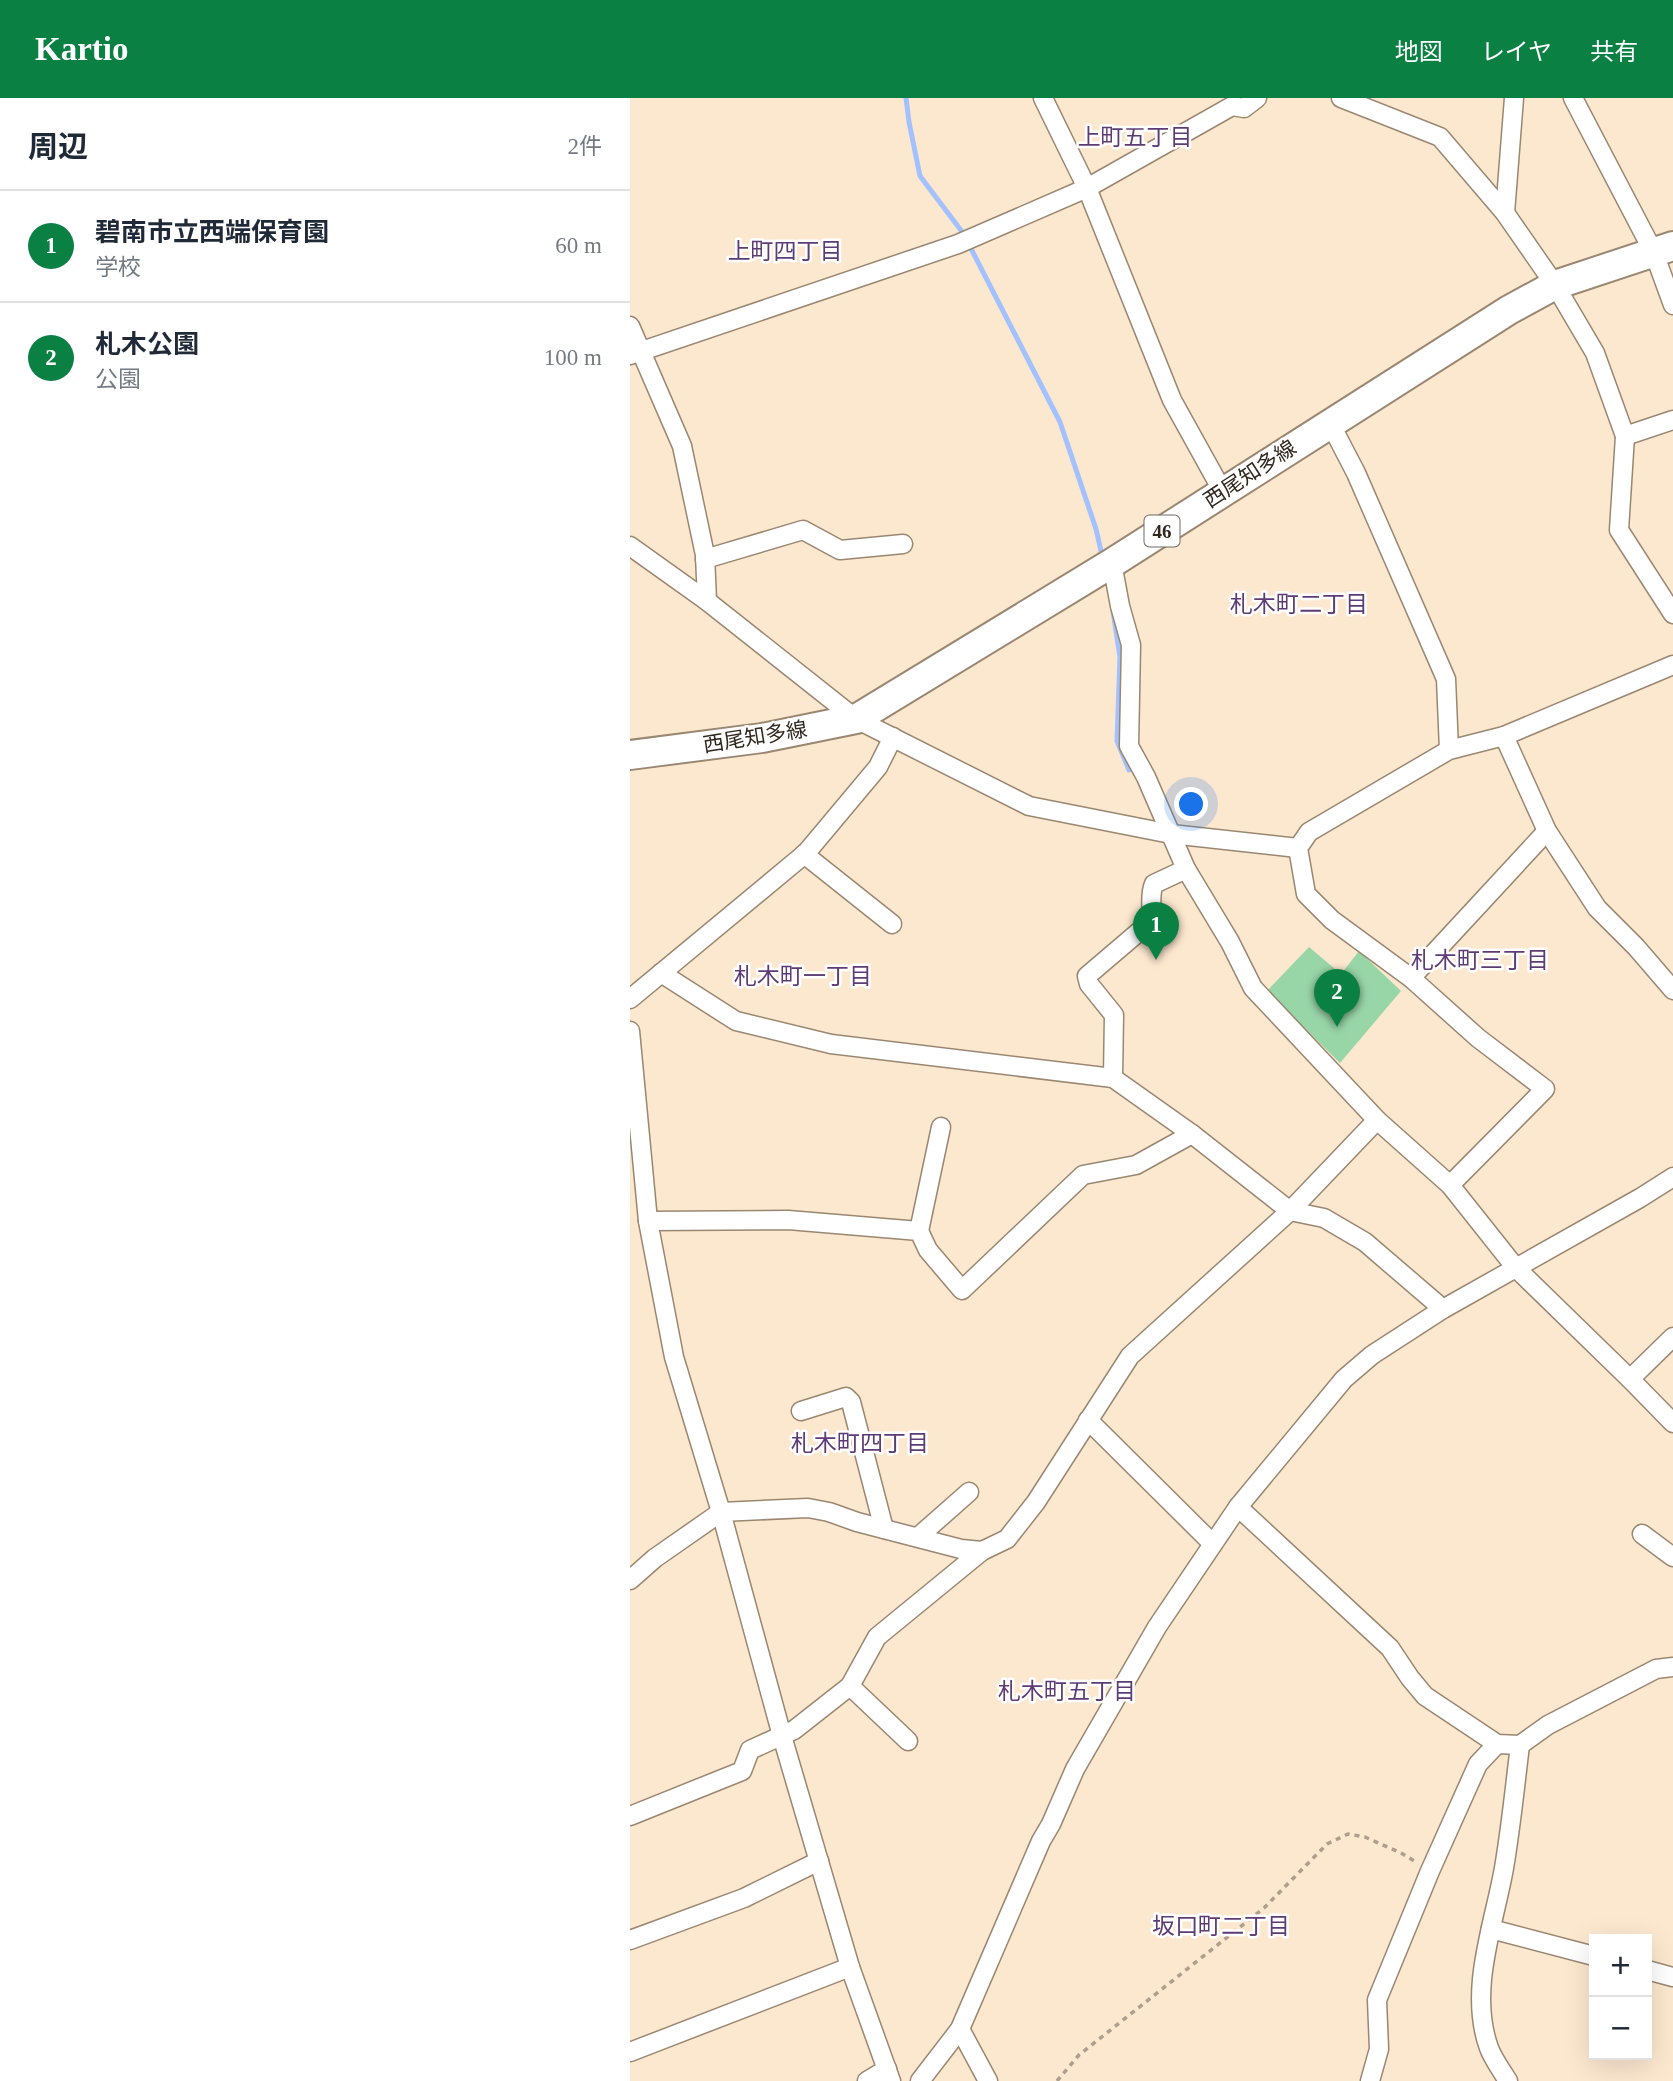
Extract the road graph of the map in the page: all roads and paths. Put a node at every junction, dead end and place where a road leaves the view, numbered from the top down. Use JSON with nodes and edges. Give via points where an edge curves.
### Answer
{"nodes":[{"id":1,"x":1043,"y":98,"type":"edge"},
{"id":2,"x":1257,"y":98,"type":"edge"},
{"id":3,"x":1341,"y":98,"type":"edge"},
{"id":4,"x":1514,"y":98,"type":"edge"},
{"id":5,"x":1573,"y":98,"type":"edge"},
{"id":6,"x":1087,"y":188,"type":"junction"},
{"id":7,"x":1505,"y":213,"type":"junction"},
{"id":8,"x":1664,"y":250,"type":"edge"},
{"id":9,"x":1555,"y":285,"type":"junction"},
{"id":10,"x":1673,"y":306,"type":"edge"},
{"id":11,"x":630,"y":326,"type":"edge"},
{"id":12,"x":636,"y":354,"type":"edge"},
{"id":13,"x":1673,"y":420,"type":"edge"},
{"id":14,"x":1330,"y":423,"type":"junction"},
{"id":15,"x":1625,"y":436,"type":"junction"},
{"id":16,"x":1223,"y":492,"type":"junction"},
{"id":17,"x":903,"y":544,"type":"dead end"},
{"id":18,"x":630,"y":546,"type":"edge"},
{"id":19,"x":705,"y":559,"type":"junction"},
{"id":20,"x":1112,"y":563,"type":"junction"},
{"id":21,"x":707,"y":601,"type":"junction"},
{"id":22,"x":1672,"y":609,"type":"edge"},
{"id":23,"x":1673,"y":665,"type":"edge"},
{"id":24,"x":856,"y":719,"type":"junction"},
{"id":25,"x":1504,"y":736,"type":"junction"},
{"id":26,"x":892,"y":737,"type":"junction"},
{"id":27,"x":1449,"y":750,"type":"junction"},
{"id":28,"x":630,"y":755,"type":"edge"},
{"id":29,"x":1547,"y":831,"type":"junction"},
{"id":30,"x":1171,"y":834,"type":"junction"},
{"id":31,"x":1298,"y":848,"type":"junction"},
{"id":32,"x":804,"y":854,"type":"junction"},
{"id":33,"x":1186,"y":869,"type":"junction"},
{"id":34,"x":892,"y":924,"type":"dead end"},
{"id":35,"x":661,"y":973,"type":"junction"},
{"id":36,"x":1411,"y":978,"type":"junction"},
{"id":37,"x":1673,"y":990,"type":"edge"},
{"id":38,"x":630,"y":999,"type":"edge"},
{"id":39,"x":630,"y":1031,"type":"edge"},
{"id":40,"x":1113,"y":1078,"type":"junction"},
{"id":41,"x":1377,"y":1120,"type":"junction"},
{"id":42,"x":941,"y":1127,"type":"dead end"},
{"id":43,"x":1192,"y":1135,"type":"junction"},
{"id":44,"x":1673,"y":1179,"type":"edge"},
{"id":45,"x":1450,"y":1185,"type":"junction"},
{"id":46,"x":1290,"y":1211,"type":"junction"},
{"id":47,"x":648,"y":1221,"type":"junction"},
{"id":48,"x":919,"y":1231,"type":"junction"},
{"id":49,"x":1516,"y":1268,"type":"junction"},
{"id":50,"x":1443,"y":1309,"type":"junction"},
{"id":51,"x":1673,"y":1337,"type":"edge"},
{"id":52,"x":1630,"y":1379,"type":"junction"},
{"id":53,"x":800,"y":1410,"type":"dead end"},
{"id":54,"x":1088,"y":1420,"type":"junction"},
{"id":55,"x":1673,"y":1423,"type":"edge"},
{"id":56,"x":969,"y":1492,"type":"dead end"},
{"id":57,"x":1238,"y":1507,"type":"junction"},
{"id":58,"x":721,"y":1512,"type":"junction"},
{"id":59,"x":884,"y":1529,"type":"junction"},
{"id":60,"x":1642,"y":1534,"type":"dead end"},
{"id":61,"x":918,"y":1537,"type":"junction"},
{"id":62,"x":1213,"y":1544,"type":"junction"},
{"id":63,"x":982,"y":1550,"type":"junction"},
{"id":64,"x":1673,"y":1557,"type":"edge"},
{"id":65,"x":630,"y":1580,"type":"edge"},
{"id":66,"x":1673,"y":1667,"type":"edge"},
{"id":67,"x":850,"y":1686,"type":"junction"},
{"id":68,"x":782,"y":1736,"type":"junction"},
{"id":69,"x":908,"y":1741,"type":"dead end"},
{"id":70,"x":1497,"y":1744,"type":"junction"},
{"id":71,"x":1520,"y":1745,"type":"junction"},
{"id":72,"x":630,"y":1816,"type":"edge"},
{"id":73,"x":819,"y":1861,"type":"junction"},
{"id":74,"x":1430,"y":1871,"type":"junction"},
{"id":75,"x":1491,"y":1929,"type":"junction"},
{"id":76,"x":630,"y":1940,"type":"edge"},
{"id":77,"x":1589,"y":1955,"type":"edge"},
{"id":78,"x":850,"y":1967,"type":"junction"},
{"id":79,"x":1652,"y":1971,"type":"edge"},
{"id":80,"x":1673,"y":1977,"type":"edge"},
{"id":81,"x":960,"y":2029,"type":"junction"},
{"id":82,"x":630,"y":2052,"type":"edge"},
{"id":83,"x":889,"y":2075,"type":"edge"},
{"id":84,"x":867,"y":2081,"type":"edge"},
{"id":85,"x":920,"y":2081,"type":"edge"},
{"id":86,"x":988,"y":2081,"type":"edge"},
{"id":87,"x":1056,"y":2081,"type":"edge"},
{"id":88,"x":1370,"y":2081,"type":"edge"},
{"id":89,"x":1508,"y":2081,"type":"edge"}],
"edges":[{"from":1,"to":6,"type":"street"},
{"from":2,"to":6,"type":"street","via":[[1244,108],[1232,106]]},
{"from":3,"to":7,"type":"street","via":[[1440,137]]},
{"from":4,"to":7,"type":"street"},
{"from":5,"to":8,"type":"street"},
{"from":6,"to":12,"type":"street","via":[[958,244]]},
{"from":6,"to":16,"type":"street","via":[[1172,400]]},
{"from":7,"to":9,"type":"street"},
{"from":8,"to":9,"type":"main road","name":"西尾知多線","number":"46"},
{"from":8,"to":10,"type":"street"},
{"from":9,"to":14,"type":"main road","name":"西尾知多線","number":"46"},
{"from":9,"to":15,"type":"street","via":[[1595,353]]},
{"from":11,"to":12,"type":"street"},
{"from":12,"to":19,"type":"street","via":[[682,446]]},
{"from":13,"to":15,"type":"street"},
{"from":14,"to":16,"type":"main road","name":"西尾知多線","number":"46"},
{"from":14,"to":27,"type":"street","via":[[1446,679]]},
{"from":15,"to":22,"type":"street","via":[[1619,530]]},
{"from":16,"to":20,"type":"main road","name":"西尾知多線","number":"46"},
{"from":17,"to":19,"type":"street","via":[[840,550],[803,530]]},
{"from":18,"to":21,"type":"street"},
{"from":19,"to":21,"type":"street"},
{"from":20,"to":24,"type":"main road","name":"西尾知多線","number":"46"},
{"from":20,"to":30,"type":"street","via":[[1130,645],[1129,746]]},
{"from":21,"to":24,"type":"street"},
{"from":23,"to":25,"type":"street"},
{"from":24,"to":26,"type":"street"},
{"from":24,"to":28,"type":"main road","name":"西尾知多線","number":"46","via":[[762,738]]},
{"from":25,"to":27,"type":"street"},
{"from":25,"to":29,"type":"street"},
{"from":26,"to":30,"type":"street","via":[[1029,806]]},
{"from":26,"to":32,"type":"street","via":[[878,767]]},
{"from":27,"to":31,"type":"street","via":[[1309,832]]},
{"from":29,"to":36,"type":"street"},
{"from":29,"to":37,"type":"street","via":[[1597,908]]},
{"from":30,"to":31,"type":"street"},
{"from":30,"to":33,"type":"street"},
{"from":31,"to":36,"type":"street","via":[[1306,894],[1332,920]]},
{"from":32,"to":34,"type":"street"},
{"from":32,"to":35,"type":"street"},
{"from":33,"to":40,"type":"street","via":[[1154,884],[1148,924],[1087,976],[1114,1015]]},
{"from":33,"to":41,"type":"street","via":[[1253,988]]},
{"from":35,"to":38,"type":"street"},
{"from":35,"to":40,"type":"street","via":[[736,1021],[831,1044]]},
{"from":36,"to":45,"type":"street","via":[[1545,1090]]},
{"from":39,"to":47,"type":"street"},
{"from":40,"to":43,"type":"street"},
{"from":41,"to":45,"type":"street"},
{"from":41,"to":46,"type":"street"},
{"from":42,"to":48,"type":"street"},
{"from":43,"to":46,"type":"street"},
{"from":43,"to":48,"type":"street","via":[[1136,1165],[1083,1175],[962,1290],[928,1250]]},
{"from":44,"to":49,"type":"street"},
{"from":45,"to":49,"type":"street"},
{"from":46,"to":50,"type":"street","via":[[1324,1217],[1365,1242]]},
{"from":46,"to":54,"type":"street","via":[[1129,1356]]},
{"from":47,"to":48,"type":"street","via":[[788,1220]]},
{"from":47,"to":58,"type":"street","via":[[674,1357]]},
{"from":49,"to":50,"type":"street"},
{"from":49,"to":52,"type":"street"},
{"from":50,"to":57,"type":"street","via":[[1344,1379]]},
{"from":51,"to":52,"type":"street"},
{"from":52,"to":55,"type":"street"},
{"from":53,"to":59,"type":"street","via":[[846,1397],[851,1402]]},
{"from":54,"to":62,"type":"street"},
{"from":54,"to":63,"type":"street","via":[[1007,1539]]},
{"from":56,"to":61,"type":"street"},
{"from":57,"to":62,"type":"street"},
{"from":57,"to":70,"type":"street","via":[[1390,1648],[1425,1696]]},
{"from":58,"to":59,"type":"street","via":[[808,1508]]},
{"from":58,"to":65,"type":"street"},
{"from":58,"to":68,"type":"street"},
{"from":59,"to":61,"type":"street"},
{"from":60,"to":64,"type":"street"},
{"from":61,"to":63,"type":"street"},
{"from":62,"to":81,"type":"street","via":[[1157,1627],[1075,1769]]},
{"from":63,"to":67,"type":"street","via":[[877,1637]]},
{"from":66,"to":71,"type":"street","via":[[1656,1669],[1548,1725]]},
{"from":67,"to":68,"type":"street"},
{"from":67,"to":69,"type":"street"},
{"from":68,"to":72,"type":"street","via":[[750,1750],[742,1771]]},
{"from":68,"to":73,"type":"street"},
{"from":70,"to":71,"type":"street"},
{"from":70,"to":74,"type":"street","via":[[1478,1764]]},
{"from":71,"to":75,"type":"street","via":[[1507,1852]]},
{"from":73,"to":76,"type":"street","via":[[744,1898]]},
{"from":73,"to":78,"type":"street"},
{"from":74,"to":87,"type":"path","via":[[1365,1837],[1348,1833],[1327,1844],[1264,1908],[1079,2054]]},
{"from":74,"to":88,"type":"street","via":[[1377,2000],[1379,2049]]},
{"from":75,"to":77,"type":"street"},
{"from":75,"to":89,"type":"street","via":[[1484,1961],[1484,2026],[1489,2049]]},
{"from":78,"to":82,"type":"street"},
{"from":78,"to":83,"type":"street"},
{"from":79,"to":80,"type":"street"},
{"from":81,"to":85,"type":"street"},
{"from":81,"to":86,"type":"street"},
{"from":83,"to":84,"type":"street"}]}
